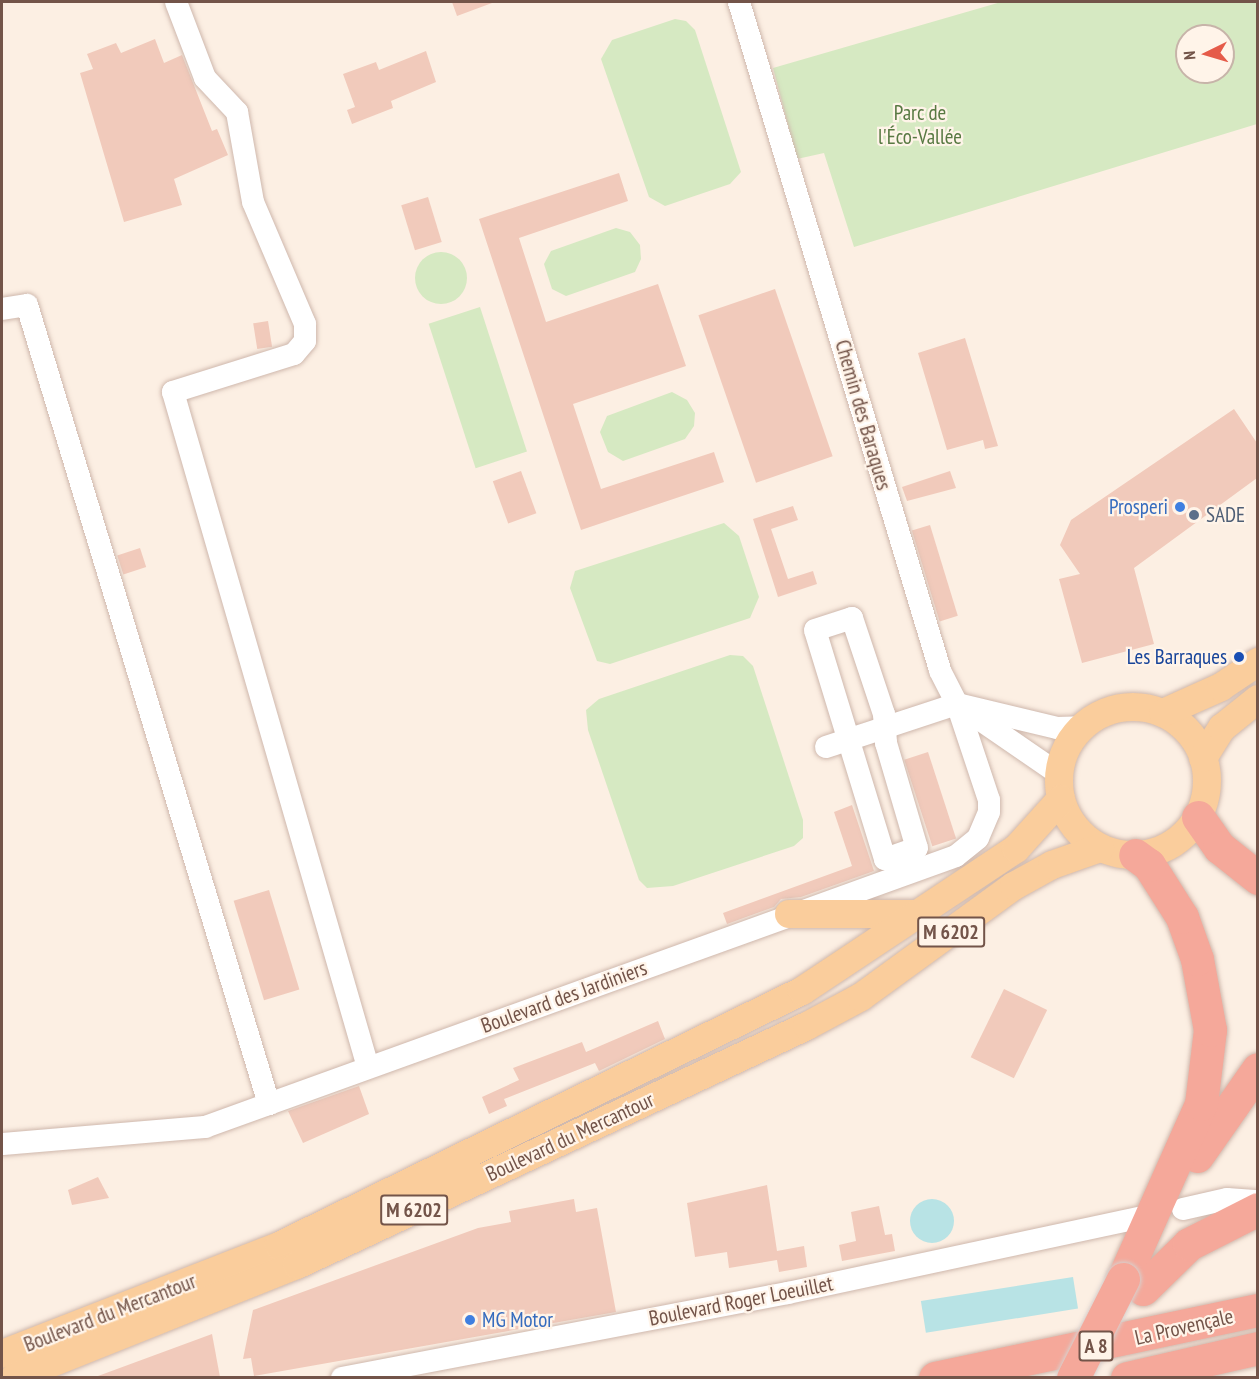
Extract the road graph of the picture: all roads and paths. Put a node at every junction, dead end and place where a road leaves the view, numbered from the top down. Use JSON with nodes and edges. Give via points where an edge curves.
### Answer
{"nodes":[{"id":1,"x":176,"y":2,"type":"edge"},
{"id":2,"x":739,"y":2,"type":"edge"},
{"id":3,"x":2,"y":309,"type":"edge"},
{"id":4,"x":1257,"y":662,"type":"edge"},
{"id":5,"x":1257,"y":699,"type":"edge"},
{"id":6,"x":957,"y":704,"type":"junction"},
{"id":7,"x":1163,"y":713,"type":"junction"},
{"id":8,"x":886,"y":727,"type":"junction"},
{"id":9,"x":1082,"y":727,"type":"junction"},
{"id":10,"x":850,"y":739,"type":"junction"},
{"id":11,"x":826,"y":747,"type":"dead end"},
{"id":12,"x":1203,"y":758,"type":"junction"},
{"id":13,"x":1060,"y":787,"type":"junction"},
{"id":14,"x":1198,"y":817,"type":"junction"},
{"id":15,"x":1100,"y":848,"type":"junction"},
{"id":16,"x":1135,"y":855,"type":"junction"},
{"id":17,"x":1257,"y":878,"type":"edge"},
{"id":18,"x":789,"y":914,"type":"junction"},
{"id":19,"x":922,"y":914,"type":"junction"},
{"id":20,"x":368,"y":1067,"type":"junction"},
{"id":21,"x":1257,"y":1069,"type":"edge"},
{"id":22,"x":269,"y":1104,"type":"junction"},
{"id":23,"x":2,"y":1144,"type":"edge"},
{"id":24,"x":1257,"y":1201,"type":"edge"},
{"id":25,"x":1183,"y":1209,"type":"dead end"},
{"id":26,"x":1257,"y":1209,"type":"edge"},
{"id":27,"x":1140,"y":1218,"type":"dead end"},
{"id":28,"x":1123,"y":1279,"type":"junction"},
{"id":29,"x":1257,"y":1310,"type":"edge"},
{"id":30,"x":1257,"y":1348,"type":"edge"},
{"id":31,"x":2,"y":1354,"type":"edge"},
{"id":32,"x":14,"y":1377,"type":"edge"},
{"id":33,"x":342,"y":1377,"type":"edge"},
{"id":34,"x":935,"y":1377,"type":"edge"},
{"id":35,"x":1073,"y":1377,"type":"edge"},
{"id":36,"x":1092,"y":1377,"type":"edge"},
{"id":37,"x":1127,"y":1377,"type":"edge"}],
"edges":[{"from":1,"to":20,"type":"street","via":[[205,78],[237,112],[253,202],[305,324],[305,341],[294,354],[172,392]]},
{"from":2,"to":6,"type":"street","name":"Chemin des Baraques","via":[[940,670]]},
{"from":3,"to":22,"type":"street","via":[[27,305]]},
{"from":4,"to":7,"type":"main road","via":[[1221,687]]},
{"from":5,"to":12,"type":"main road","via":[[1222,728]]},
{"from":6,"to":8,"type":"street"},
{"from":6,"to":9,"type":"street","via":[[1057,728]]},
{"from":6,"to":13,"type":"street"},
{"from":6,"to":18,"type":"street","name":"Boulevard des Jardiniers","via":[[989,800],[978,838],[956,856]]},
{"from":7,"to":9,"type":"main road","via":[[1120,708]]},
{"from":7,"to":12,"type":"main road","via":[[1194,739]]},
{"from":8,"to":10,"type":"street"},
{"from":8,"to":10,"type":"street","via":[[852,618],[833,624],[815,630]]},
{"from":8,"to":10,"type":"street","via":[[886,743],[917,848],[885,859]]},
{"from":9,"to":13,"type":"main road","via":[[1063,757]]},
{"from":10,"to":11,"type":"street"},
{"from":12,"to":14,"type":"main road","via":[[1205,798]]},
{"from":13,"to":15,"type":"main road","via":[[1082,836]]},
{"from":13,"to":19,"type":"main road","name":"Boulevard du Mercantour","number":"M 6202","via":[[1016,849]]},
{"from":14,"to":16,"type":"main road","via":[[1169,845]]},
{"from":14,"to":17,"type":"highway","via":[[1219,847]]},
{"from":15,"to":16,"type":"main road"},
{"from":15,"to":32,"type":"main road","name":"Boulevard du Mercantour","number":"M 6202","via":[[1052,865],[1014,886],[861,997],[807,1026],[297,1265]]},
{"from":16,"to":28,"type":"highway","via":[[1159,878],[1182,917],[1207,998],[1210,1054],[1191,1134]]},
{"from":18,"to":19,"type":"main road"},
{"from":18,"to":20,"type":"street","name":"Boulevard des Jardiniers"},
{"from":19,"to":31,"type":"main road","name":"Boulevard du Mercantour","number":"M 6202","via":[[802,991],[279,1246]]},
{"from":20,"to":22,"type":"street","name":"Boulevard des Jardiniers"},
{"from":21,"to":28,"type":"highway","via":[[1208,1137]]},
{"from":22,"to":23,"type":"street","name":"Boulevard des Jardiniers","via":[[182,1132],[55,1136]]},
{"from":24,"to":25,"type":"street","via":[[1227,1199]]},
{"from":26,"to":36,"type":"highway","via":[[1189,1244],[1156,1273],[1119,1325]]},
{"from":27,"to":33,"type":"street","name":"Boulevard Roger Loeuillet","via":[[788,1293]]},
{"from":28,"to":35,"type":"highway","bridge":true},
{"from":29,"to":34,"type":"highway","name":"La Provençale","number":"A 8"},
{"from":30,"to":37,"type":"highway","name":"La Provençale","number":"A 8"}]}
